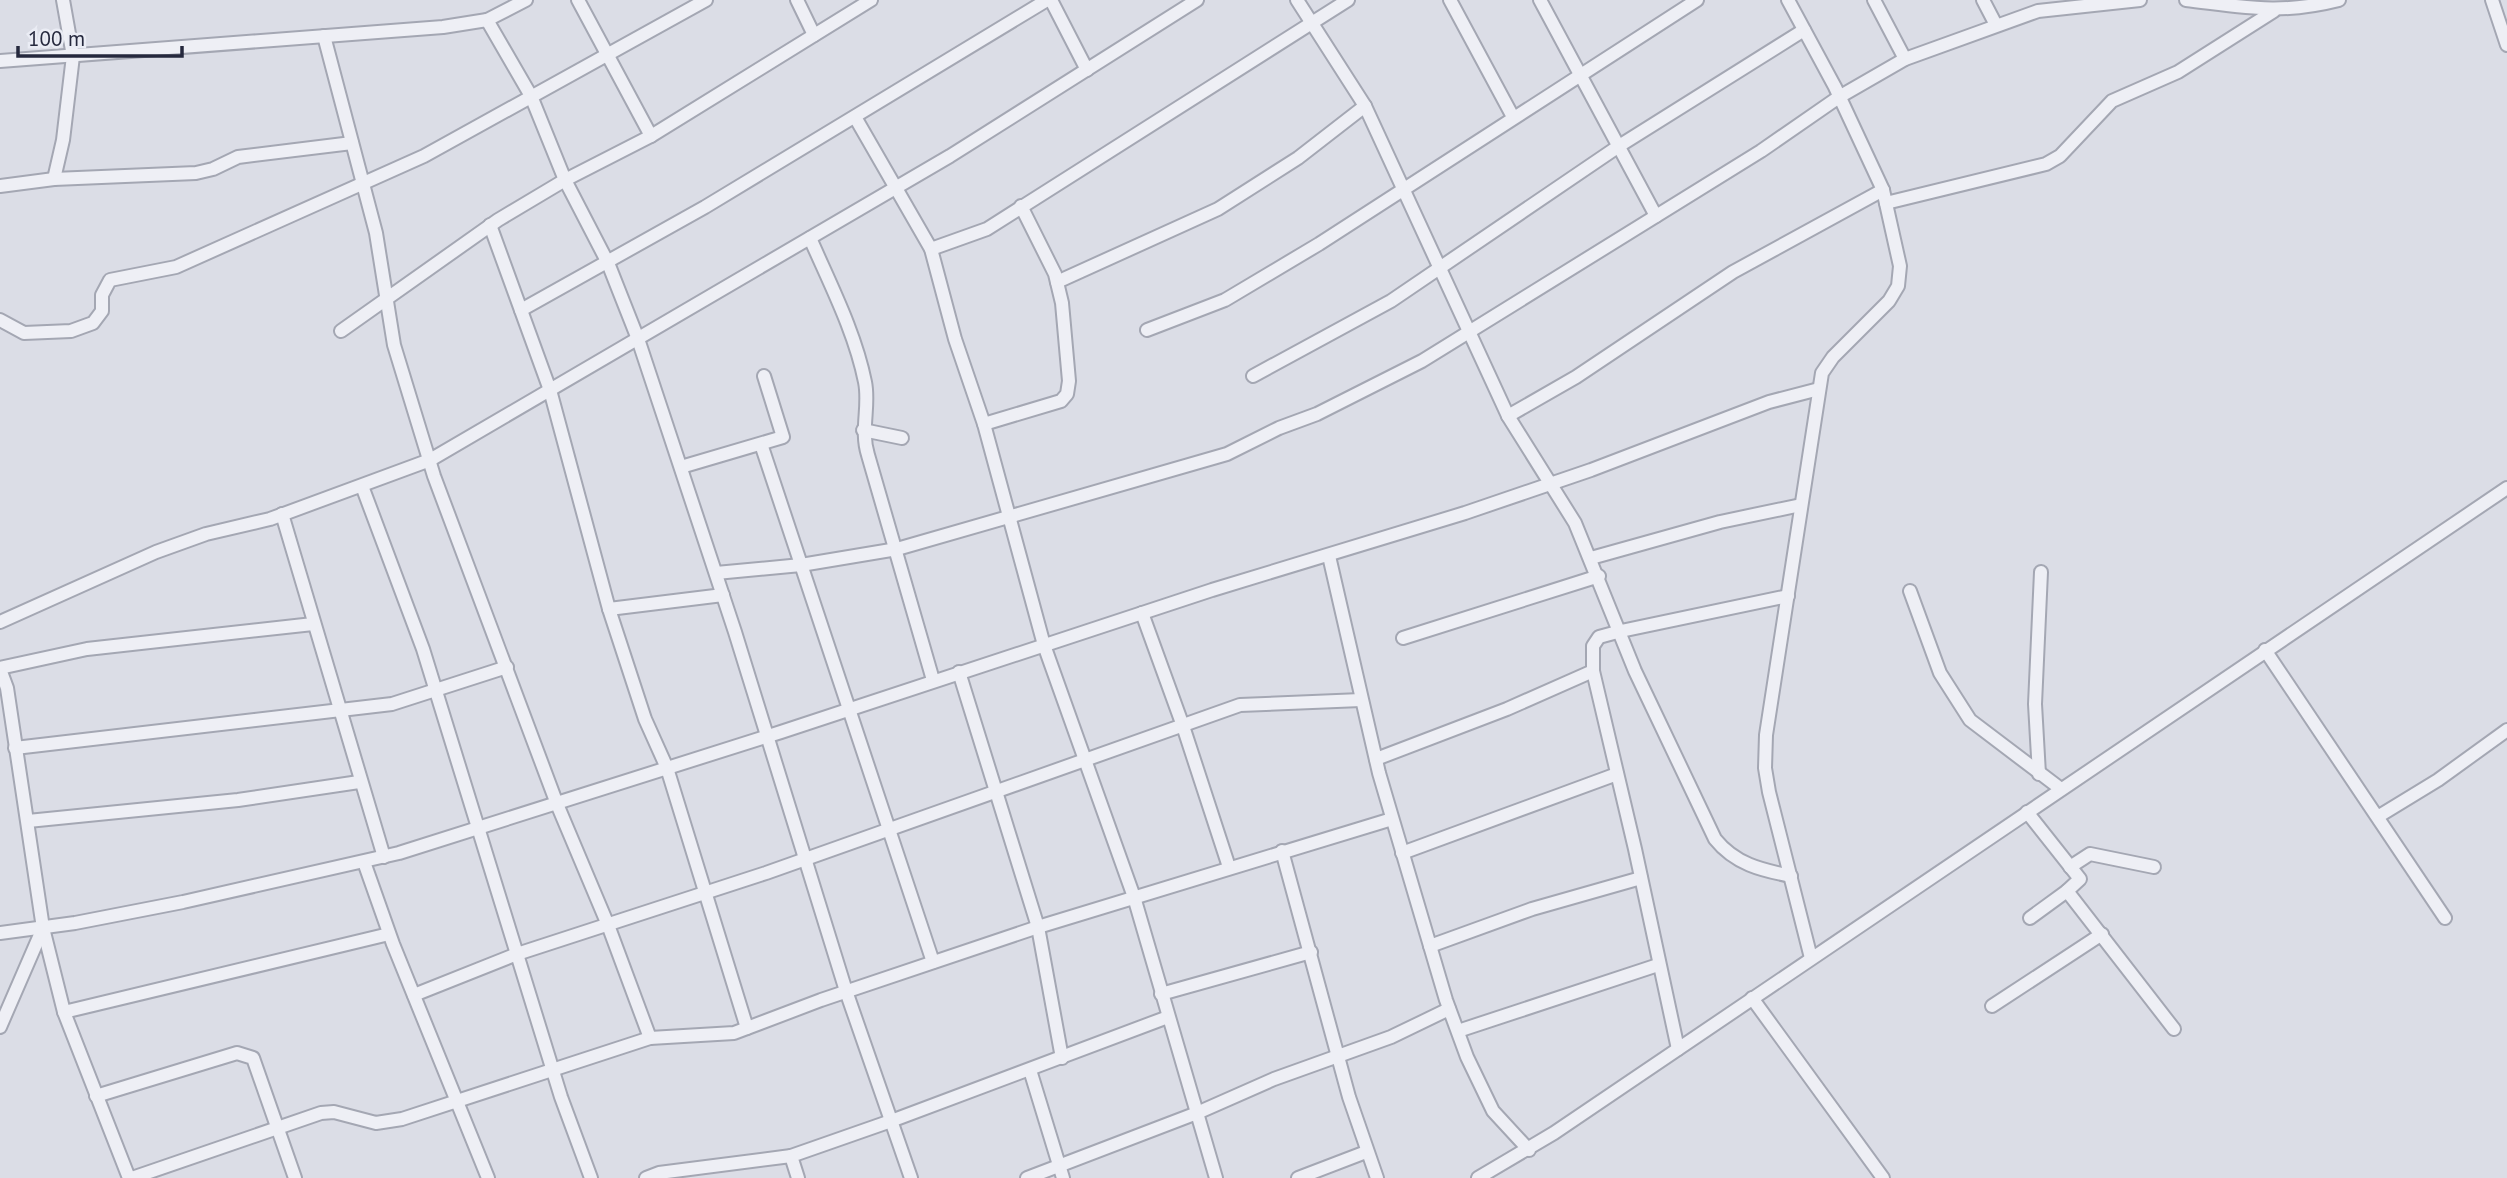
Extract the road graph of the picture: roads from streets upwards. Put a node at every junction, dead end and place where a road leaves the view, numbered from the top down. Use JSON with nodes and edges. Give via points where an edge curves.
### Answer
{"nodes":[{"id":1,"x":63,"y":0,"type":"edge"},
{"id":2,"x":526,"y":0,"type":"edge"},
{"id":3,"x":578,"y":0,"type":"edge"},
{"id":4,"x":706,"y":0,"type":"edge"},
{"id":5,"x":797,"y":0,"type":"edge"},
{"id":6,"x":871,"y":0,"type":"edge"},
{"id":7,"x":1049,"y":0,"type":"edge"},
{"id":8,"x":1197,"y":0,"type":"edge"},
{"id":9,"x":1297,"y":0,"type":"edge"},
{"id":10,"x":1348,"y":0,"type":"edge"},
{"id":11,"x":1450,"y":0,"type":"edge"},
{"id":12,"x":1540,"y":0,"type":"edge"},
{"id":13,"x":1697,"y":0,"type":"edge"},
{"id":14,"x":1788,"y":0,"type":"edge"},
{"id":15,"x":1874,"y":0,"type":"edge"},
{"id":16,"x":1983,"y":0,"type":"edge"},
{"id":17,"x":2140,"y":0,"type":"edge"},
{"id":18,"x":2186,"y":0,"type":"edge"},
{"id":19,"x":2339,"y":0,"type":"edge"},
{"id":20,"x":2492,"y":0,"type":"edge"},
{"id":21,"x":2274,"y":11,"type":"junction"},
{"id":22,"x":488,"y":20,"type":"junction"},
{"id":23,"x":1311,"y":22,"type":"junction"},
{"id":24,"x":1996,"y":26,"type":"junction"},
{"id":25,"x":1804,"y":30,"type":"junction"},
{"id":26,"x":814,"y":35,"type":"junction"},
{"id":27,"x":324,"y":36,"type":"junction"},
{"id":28,"x":2507,"y":45,"type":"edge"},
{"id":29,"x":607,"y":54,"type":"junction"},
{"id":30,"x":73,"y":56,"type":"junction"},
{"id":31,"x":1905,"y":60,"type":"junction"},
{"id":32,"x":0,"y":61,"type":"edge"},
{"id":33,"x":1087,"y":70,"type":"junction"},
{"id":34,"x":1581,"y":76,"type":"junction"},
{"id":35,"x":531,"y":96,"type":"junction"},
{"id":36,"x":1839,"y":97,"type":"junction"},
{"id":37,"x":1365,"y":106,"type":"junction"},
{"id":38,"x":855,"y":117,"type":"junction"},
{"id":39,"x":1513,"y":117,"type":"junction"},
{"id":40,"x":651,"y":136,"type":"junction"},
{"id":41,"x":352,"y":143,"type":"junction"},
{"id":42,"x":1619,"y":146,"type":"junction"},
{"id":43,"x":54,"y":179,"type":"junction"},
{"id":44,"x":565,"y":180,"type":"junction"},
{"id":45,"x":363,"y":184,"type":"junction"},
{"id":46,"x":0,"y":186,"type":"edge"},
{"id":47,"x":897,"y":187,"type":"junction"},
{"id":48,"x":1405,"y":187,"type":"junction"},
{"id":49,"x":1884,"y":196,"type":"junction"},
{"id":50,"x":1021,"y":206,"type":"junction"},
{"id":51,"x":1656,"y":216,"type":"junction"},
{"id":52,"x":490,"y":225,"type":"junction"},
{"id":53,"x":810,"y":238,"type":"junction"},
{"id":54,"x":931,"y":249,"type":"junction"},
{"id":55,"x":608,"y":263,"type":"junction"},
{"id":56,"x":1438,"y":268,"type":"junction"},
{"id":57,"x":1057,"y":282,"type":"junction"},
{"id":58,"x":386,"y":301,"type":"junction"},
{"id":59,"x":521,"y":310,"type":"junction"},
{"id":60,"x":0,"y":320,"type":"edge"},
{"id":61,"x":1147,"y":330,"type":"dead end"},
{"id":62,"x":1469,"y":330,"type":"junction"},
{"id":63,"x":341,"y":331,"type":"dead end"},
{"id":64,"x":638,"y":340,"type":"junction"},
{"id":65,"x":764,"y":376,"type":"dead end"},
{"id":66,"x":1253,"y":376,"type":"dead end"},
{"id":67,"x":1819,"y":389,"type":"junction"},
{"id":68,"x":550,"y":390,"type":"junction"},
{"id":69,"x":1508,"y":416,"type":"junction"},
{"id":70,"x":984,"y":424,"type":"junction"},
{"id":71,"x":863,"y":430,"type":"junction"},
{"id":72,"x":902,"y":438,"type":"dead end"},
{"id":73,"x":761,"y":444,"type":"junction"},
{"id":74,"x":430,"y":460,"type":"junction"},
{"id":75,"x":681,"y":467,"type":"junction"},
{"id":76,"x":1550,"y":484,"type":"junction"},
{"id":77,"x":362,"y":486,"type":"junction"},
{"id":78,"x":2507,"y":488,"type":"edge"},
{"id":79,"x":1801,"y":505,"type":"junction"},
{"id":80,"x":282,"y":514,"type":"junction"},
{"id":81,"x":1008,"y":515,"type":"junction"},
{"id":82,"x":897,"y":549,"type":"junction"},
{"id":83,"x":1329,"y":556,"type":"junction"},
{"id":84,"x":1591,"y":558,"type":"junction"},
{"id":85,"x":801,"y":565,"type":"junction"},
{"id":86,"x":2041,"y":572,"type":"dead end"},
{"id":87,"x":716,"y":573,"type":"junction"},
{"id":88,"x":1600,"y":576,"type":"junction"},
{"id":89,"x":1910,"y":591,"type":"dead end"},
{"id":90,"x":723,"y":595,"type":"junction"},
{"id":91,"x":1787,"y":596,"type":"junction"},
{"id":92,"x":609,"y":609,"type":"junction"},
{"id":93,"x":1142,"y":613,"type":"junction"},
{"id":94,"x":0,"y":622,"type":"edge"},
{"id":95,"x":313,"y":624,"type":"junction"},
{"id":96,"x":1621,"y":631,"type":"junction"},
{"id":97,"x":1404,"y":638,"type":"dead end"},
{"id":98,"x":1044,"y":645,"type":"junction"},
{"id":99,"x":2265,"y":650,"type":"junction"},
{"id":100,"x":507,"y":667,"type":"junction"},
{"id":101,"x":1593,"y":671,"type":"junction"},
{"id":102,"x":959,"y":672,"type":"junction"},
{"id":103,"x":1,"y":675,"type":"edge"},
{"id":104,"x":933,"y":680,"type":"junction"},
{"id":105,"x":437,"y":691,"type":"junction"},
{"id":106,"x":1361,"y":700,"type":"junction"},
{"id":107,"x":849,"y":709,"type":"junction"},
{"id":108,"x":338,"y":713,"type":"junction"},
{"id":109,"x":1183,"y":726,"type":"junction"},
{"id":110,"x":2507,"y":730,"type":"edge"},
{"id":111,"x":768,"y":736,"type":"junction"},
{"id":112,"x":15,"y":748,"type":"junction"},
{"id":113,"x":1376,"y":759,"type":"junction"},
{"id":114,"x":1085,"y":760,"type":"junction"},
{"id":115,"x":667,"y":768,"type":"junction"},
{"id":116,"x":1617,"y":774,"type":"junction"},
{"id":117,"x":2039,"y":774,"type":"junction"},
{"id":118,"x":359,"y":782,"type":"junction"},
{"id":119,"x":2061,"y":789,"type":"junction"},
{"id":120,"x":996,"y":792,"type":"junction"},
{"id":121,"x":557,"y":804,"type":"junction"},
{"id":122,"x":2026,"y":812,"type":"junction"},
{"id":123,"x":2379,"y":816,"type":"junction"},
{"id":124,"x":1392,"y":819,"type":"junction"},
{"id":125,"x":27,"y":821,"type":"junction"},
{"id":126,"x":480,"y":829,"type":"junction"},
{"id":127,"x":888,"y":831,"type":"junction"},
{"id":128,"x":1282,"y":851,"type":"junction"},
{"id":129,"x":1402,"y":853,"type":"junction"},
{"id":130,"x":384,"y":857,"type":"junction"},
{"id":131,"x":806,"y":859,"type":"junction"},
{"id":132,"x":364,"y":862,"type":"junction"},
{"id":133,"x":1229,"y":867,"type":"junction"},
{"id":134,"x":2070,"y":867,"type":"junction"},
{"id":135,"x":2154,"y":867,"type":"dead end"},
{"id":136,"x":1791,"y":876,"type":"junction"},
{"id":137,"x":1641,"y":878,"type":"junction"},
{"id":138,"x":2067,"y":891,"type":"junction"},
{"id":139,"x":706,"y":894,"type":"junction"},
{"id":140,"x":1134,"y":897,"type":"junction"},
{"id":141,"x":2030,"y":918,"type":"dead end"},
{"id":142,"x":2445,"y":918,"type":"dead end"},
{"id":143,"x":608,"y":925,"type":"junction"},
{"id":144,"x":1038,"y":927,"type":"junction"},
{"id":145,"x":43,"y":928,"type":"junction"},
{"id":146,"x":0,"y":933,"type":"edge"},
{"id":147,"x":389,"y":934,"type":"junction"},
{"id":148,"x":2102,"y":934,"type":"junction"},
{"id":149,"x":1430,"y":946,"type":"junction"},
{"id":150,"x":1311,"y":952,"type":"junction"},
{"id":151,"x":517,"y":954,"type":"junction"},
{"id":152,"x":1811,"y":958,"type":"junction"},
{"id":153,"x":933,"y":962,"type":"junction"},
{"id":154,"x":1658,"y":965,"type":"junction"},
{"id":155,"x":846,"y":991,"type":"junction"},
{"id":156,"x":1161,"y":994,"type":"junction"},
{"id":157,"x":414,"y":995,"type":"junction"},
{"id":158,"x":1752,"y":998,"type":"junction"},
{"id":159,"x":1992,"y":1006,"type":"dead end"},
{"id":160,"x":1449,"y":1009,"type":"junction"},
{"id":161,"x":64,"y":1012,"type":"junction"},
{"id":162,"x":1168,"y":1017,"type":"junction"},
{"id":163,"x":0,"y":1027,"type":"edge"},
{"id":164,"x":747,"y":1028,"type":"junction"},
{"id":165,"x":2174,"y":1030,"type":"dead end"},
{"id":166,"x":1458,"y":1031,"type":"junction"},
{"id":167,"x":650,"y":1038,"type":"junction"},
{"id":168,"x":1678,"y":1049,"type":"junction"},
{"id":169,"x":1339,"y":1056,"type":"junction"},
{"id":170,"x":1062,"y":1058,"type":"junction"},
{"id":171,"x":552,"y":1069,"type":"junction"},
{"id":172,"x":1030,"y":1070,"type":"junction"},
{"id":173,"x":96,"y":1096,"type":"junction"},
{"id":174,"x":457,"y":1101,"type":"junction"},
{"id":175,"x":1197,"y":1113,"type":"junction"},
{"id":176,"x":891,"y":1121,"type":"junction"},
{"id":177,"x":276,"y":1128,"type":"junction"},
{"id":178,"x":1529,"y":1150,"type":"junction"},
{"id":179,"x":1366,"y":1152,"type":"junction"},
{"id":180,"x":791,"y":1156,"type":"junction"},
{"id":181,"x":1061,"y":1171,"type":"edge"},
{"id":182,"x":131,"y":1178,"type":"edge"},
{"id":183,"x":295,"y":1178,"type":"edge"},
{"id":184,"x":488,"y":1178,"type":"edge"},
{"id":185,"x":591,"y":1178,"type":"edge"},
{"id":186,"x":646,"y":1178,"type":"edge"},
{"id":187,"x":798,"y":1178,"type":"edge"},
{"id":188,"x":911,"y":1178,"type":"edge"},
{"id":189,"x":1027,"y":1178,"type":"edge"},
{"id":190,"x":1216,"y":1178,"type":"edge"},
{"id":191,"x":1298,"y":1178,"type":"edge"},
{"id":192,"x":1377,"y":1178,"type":"edge"},
{"id":193,"x":1478,"y":1178,"type":"edge"},
{"id":194,"x":1883,"y":1178,"type":"edge"}],
"edges":[{"from":1,"to":30,"type":"street"},
{"from":2,"to":22,"type":"street"},
{"from":3,"to":29,"type":"street"},
{"from":4,"to":29,"type":"street"},
{"from":5,"to":26,"type":"street"},
{"from":6,"to":26,"type":"street"},
{"from":7,"to":33,"type":"street"},
{"from":7,"to":38,"type":"street"},
{"from":8,"to":33,"type":"street"},
{"from":9,"to":23,"type":"street"},
{"from":10,"to":23,"type":"street"},
{"from":11,"to":39,"type":"street"},
{"from":12,"to":34,"type":"street"},
{"from":13,"to":34,"type":"street"},
{"from":14,"to":25,"type":"street"},
{"from":15,"to":31,"type":"street"},
{"from":16,"to":24,"type":"street"},
{"from":17,"to":24,"type":"street","via":[[2038,11]]},
{"from":18,"to":21,"type":"street"},
{"from":19,"to":21,"type":"street"},
{"from":20,"to":28,"type":"street"},
{"from":21,"to":49,"type":"street","via":[[2178,72],[2112,101],[2060,156],[2046,164]]},
{"from":22,"to":27,"type":"street"},
{"from":22,"to":35,"type":"street"},
{"from":23,"to":37,"type":"street"},
{"from":23,"to":50,"type":"street"},
{"from":24,"to":31,"type":"street"},
{"from":25,"to":36,"type":"street"},
{"from":25,"to":42,"type":"street"},
{"from":26,"to":40,"type":"street"},
{"from":27,"to":30,"type":"street"},
{"from":27,"to":41,"type":"street"},
{"from":29,"to":35,"type":"street"},
{"from":29,"to":40,"type":"street"},
{"from":30,"to":32,"type":"street"},
{"from":30,"to":43,"type":"street"},
{"from":31,"to":36,"type":"street"},
{"from":33,"to":47,"type":"street"},
{"from":34,"to":39,"type":"street"},
{"from":34,"to":42,"type":"street"},
{"from":35,"to":44,"type":"street"},
{"from":35,"to":45,"type":"street","via":[[425,156]]},
{"from":36,"to":49,"type":"street"},
{"from":36,"to":51,"type":"street"},
{"from":37,"to":48,"type":"street"},
{"from":37,"to":57,"type":"street","via":[[1278,172],[1218,209]]},
{"from":38,"to":47,"type":"street"},
{"from":38,"to":55,"type":"street"},
{"from":39,"to":48,"type":"street","via":[[1478,144]]},
{"from":40,"to":44,"type":"street"},
{"from":41,"to":43,"type":"street","via":[[238,157],[196,173]]},
{"from":41,"to":45,"type":"street"},
{"from":42,"to":51,"type":"street"},
{"from":42,"to":56,"type":"street"},
{"from":43,"to":46,"type":"street"},
{"from":44,"to":52,"type":"street"},
{"from":44,"to":55,"type":"street"},
{"from":45,"to":58,"type":"street","via":[[385,274]]},
{"from":45,"to":60,"type":"street","via":[[176,267],[110,280],[102,311],[93,323],[71,331],[24,333]]},
{"from":47,"to":53,"type":"street"},
{"from":47,"to":54,"type":"street"},
{"from":48,"to":56,"type":"street"},
{"from":48,"to":61,"type":"street","via":[[1225,300]]},
{"from":49,"to":67,"type":"street","via":[[1900,266],[1898,286],[1833,357],[1822,373]]},
{"from":49,"to":69,"type":"street","via":[[1733,272],[1576,377]]},
{"from":50,"to":54,"type":"street","via":[[987,229]]},
{"from":50,"to":57,"type":"street"},
{"from":51,"to":62,"type":"street"},
{"from":52,"to":58,"type":"street"},
{"from":52,"to":59,"type":"street"},
{"from":53,"to":64,"type":"street"},
{"from":53,"to":71,"type":"street","via":[[859,357],[866,386]]},
{"from":54,"to":70,"type":"street"},
{"from":55,"to":59,"type":"street"},
{"from":55,"to":64,"type":"street"},
{"from":56,"to":62,"type":"street"},
{"from":56,"to":66,"type":"street","via":[[1391,301]]},
{"from":57,"to":70,"type":"street","via":[[1067,394],[1061,401]]},
{"from":58,"to":63,"type":"street"},
{"from":58,"to":74,"type":"street","via":[[394,345]]},
{"from":59,"to":68,"type":"street"},
{"from":62,"to":69,"type":"street"},
{"from":62,"to":81,"type":"street","via":[[1378,385],[1227,454]]},
{"from":64,"to":68,"type":"street"},
{"from":64,"to":75,"type":"street"},
{"from":65,"to":73,"type":"street","via":[[783,437]]},
{"from":67,"to":76,"type":"street","via":[[1769,402]]},
{"from":67,"to":79,"type":"street"},
{"from":68,"to":74,"type":"street"},
{"from":68,"to":92,"type":"street"},
{"from":69,"to":76,"type":"street"},
{"from":70,"to":81,"type":"street"},
{"from":71,"to":72,"type":"street"},
{"from":71,"to":82,"type":"street"},
{"from":73,"to":75,"type":"street"},
{"from":73,"to":85,"type":"street"},
{"from":74,"to":77,"type":"street"},
{"from":74,"to":100,"type":"street"},
{"from":75,"to":87,"type":"street"},
{"from":76,"to":83,"type":"street"},
{"from":76,"to":84,"type":"street"},
{"from":77,"to":80,"type":"street"},
{"from":77,"to":105,"type":"street"},
{"from":78,"to":99,"type":"street"},
{"from":79,"to":84,"type":"street"},
{"from":79,"to":91,"type":"street"},
{"from":80,"to":94,"type":"street","via":[[156,552]]},
{"from":80,"to":95,"type":"street"},
{"from":81,"to":82,"type":"street"},
{"from":81,"to":98,"type":"street"},
{"from":82,"to":85,"type":"street"},
{"from":82,"to":104,"type":"street"},
{"from":83,"to":93,"type":"street"},
{"from":83,"to":106,"type":"street"},
{"from":84,"to":88,"type":"street"},
{"from":85,"to":87,"type":"street"},
{"from":85,"to":107,"type":"street"},
{"from":86,"to":117,"type":"street","via":[[2035,704]]},
{"from":87,"to":90,"type":"street"},
{"from":88,"to":96,"type":"street"},
{"from":88,"to":97,"type":"street"},
{"from":89,"to":117,"type":"street","via":[[1940,673],[1970,720]]},
{"from":90,"to":92,"type":"street"},
{"from":90,"to":111,"type":"street"},
{"from":91,"to":96,"type":"street"},
{"from":91,"to":136,"type":"street","via":[[1765,768]]},
{"from":92,"to":115,"type":"street","via":[[645,719]]},
{"from":93,"to":98,"type":"street"},
{"from":93,"to":109,"type":"street"},
{"from":95,"to":103,"type":"street","via":[[86,649]]},
{"from":95,"to":108,"type":"street"},
{"from":96,"to":101,"type":"street","via":[[1599,637],[1593,646]]},
{"from":96,"to":136,"type":"street","via":[[1715,839],[1728,855]]},
{"from":98,"to":102,"type":"street"},
{"from":98,"to":114,"type":"street"},
{"from":99,"to":119,"type":"street"},
{"from":99,"to":123,"type":"street"},
{"from":100,"to":105,"type":"street"},
{"from":100,"to":121,"type":"street"},
{"from":101,"to":113,"type":"street"},
{"from":101,"to":116,"type":"street"},
{"from":102,"to":104,"type":"street"},
{"from":102,"to":120,"type":"street"},
{"from":103,"to":112,"type":"street"},
{"from":104,"to":107,"type":"street"},
{"from":105,"to":108,"type":"street"},
{"from":105,"to":126,"type":"street"},
{"from":106,"to":109,"type":"street","via":[[1240,705]]},
{"from":106,"to":113,"type":"street"},
{"from":107,"to":111,"type":"street"},
{"from":107,"to":127,"type":"street"},
{"from":108,"to":112,"type":"street"},
{"from":108,"to":118,"type":"street"},
{"from":109,"to":114,"type":"street"},
{"from":109,"to":133,"type":"street"},
{"from":110,"to":123,"type":"street"},
{"from":111,"to":115,"type":"street"},
{"from":111,"to":131,"type":"street"},
{"from":112,"to":125,"type":"street"},
{"from":113,"to":124,"type":"street"},
{"from":114,"to":120,"type":"street"},
{"from":114,"to":140,"type":"street"},
{"from":115,"to":121,"type":"street"},
{"from":115,"to":139,"type":"street"},
{"from":116,"to":129,"type":"street"},
{"from":116,"to":137,"type":"street"},
{"from":117,"to":119,"type":"street"},
{"from":118,"to":125,"type":"street","via":[[189,806]]},
{"from":118,"to":130,"type":"street"},
{"from":119,"to":122,"type":"street"},
{"from":120,"to":127,"type":"street"},
{"from":120,"to":144,"type":"street"},
{"from":121,"to":126,"type":"street"},
{"from":121,"to":143,"type":"street"},
{"from":122,"to":134,"type":"street"},
{"from":122,"to":152,"type":"street"},
{"from":123,"to":142,"type":"street"},
{"from":124,"to":128,"type":"street"},
{"from":124,"to":129,"type":"street"},
{"from":125,"to":145,"type":"street"},
{"from":126,"to":130,"type":"street"},
{"from":126,"to":151,"type":"street"},
{"from":127,"to":131,"type":"street"},
{"from":127,"to":153,"type":"street"},
{"from":128,"to":133,"type":"street"},
{"from":128,"to":150,"type":"street"},
{"from":129,"to":149,"type":"street"},
{"from":130,"to":132,"type":"street"},
{"from":131,"to":139,"type":"street"},
{"from":131,"to":155,"type":"street"},
{"from":132,"to":145,"type":"street"},
{"from":132,"to":147,"type":"street"},
{"from":133,"to":140,"type":"street"},
{"from":134,"to":135,"type":"street","via":[[2090,855]]},
{"from":134,"to":138,"type":"street","via":[[2080,879]]},
{"from":136,"to":152,"type":"street"},
{"from":137,"to":149,"type":"street","via":[[1532,909]]},
{"from":137,"to":154,"type":"street"},
{"from":138,"to":141,"type":"street"},
{"from":138,"to":148,"type":"street"},
{"from":139,"to":143,"type":"street"},
{"from":139,"to":164,"type":"street"},
{"from":140,"to":144,"type":"street"},
{"from":140,"to":156,"type":"street"},
{"from":143,"to":151,"type":"street"},
{"from":143,"to":167,"type":"street"},
{"from":144,"to":153,"type":"street"},
{"from":144,"to":170,"type":"street"},
{"from":145,"to":146,"type":"street"},
{"from":145,"to":161,"type":"street"},
{"from":145,"to":163,"type":"street"},
{"from":147,"to":157,"type":"street"},
{"from":147,"to":161,"type":"street"},
{"from":148,"to":159,"type":"street"},
{"from":148,"to":165,"type":"street"},
{"from":149,"to":160,"type":"street"},
{"from":150,"to":156,"type":"street"},
{"from":150,"to":169,"type":"street"},
{"from":151,"to":157,"type":"street"},
{"from":151,"to":171,"type":"street"},
{"from":152,"to":158,"type":"street"},
{"from":153,"to":155,"type":"street"},
{"from":154,"to":166,"type":"street"},
{"from":154,"to":168,"type":"street"},
{"from":155,"to":164,"type":"street"},
{"from":155,"to":176,"type":"street"},
{"from":156,"to":162,"type":"street"},
{"from":157,"to":174,"type":"street"},
{"from":158,"to":168,"type":"street"},
{"from":158,"to":194,"type":"street"},
{"from":160,"to":166,"type":"street"},
{"from":160,"to":169,"type":"street"},
{"from":161,"to":173,"type":"street"},
{"from":162,"to":170,"type":"street"},
{"from":162,"to":175,"type":"street"},
{"from":164,"to":167,"type":"street","via":[[697,1037]]},
{"from":166,"to":178,"type":"street","via":[[1493,1111]]},
{"from":167,"to":171,"type":"street"},
{"from":168,"to":178,"type":"street"},
{"from":169,"to":175,"type":"street"},
{"from":169,"to":179,"type":"street"},
{"from":170,"to":172,"type":"street"},
{"from":171,"to":174,"type":"street"},
{"from":171,"to":185,"type":"street"},
{"from":172,"to":176,"type":"street"},
{"from":172,"to":181,"type":"street"},
{"from":173,"to":177,"type":"street","via":[[246,1054],[253,1058]]},
{"from":173,"to":182,"type":"street"},
{"from":174,"to":177,"type":"street","via":[[376,1123],[321,1112]]},
{"from":174,"to":184,"type":"street"},
{"from":175,"to":181,"type":"street"},
{"from":175,"to":190,"type":"street"},
{"from":176,"to":180,"type":"street"},
{"from":176,"to":188,"type":"street"},
{"from":177,"to":182,"type":"street"},
{"from":177,"to":183,"type":"street"},
{"from":178,"to":193,"type":"street"},
{"from":179,"to":191,"type":"street"},
{"from":179,"to":192,"type":"street"},
{"from":180,"to":186,"type":"street"},
{"from":180,"to":187,"type":"street"},
{"from":181,"to":189,"type":"street"}]}
